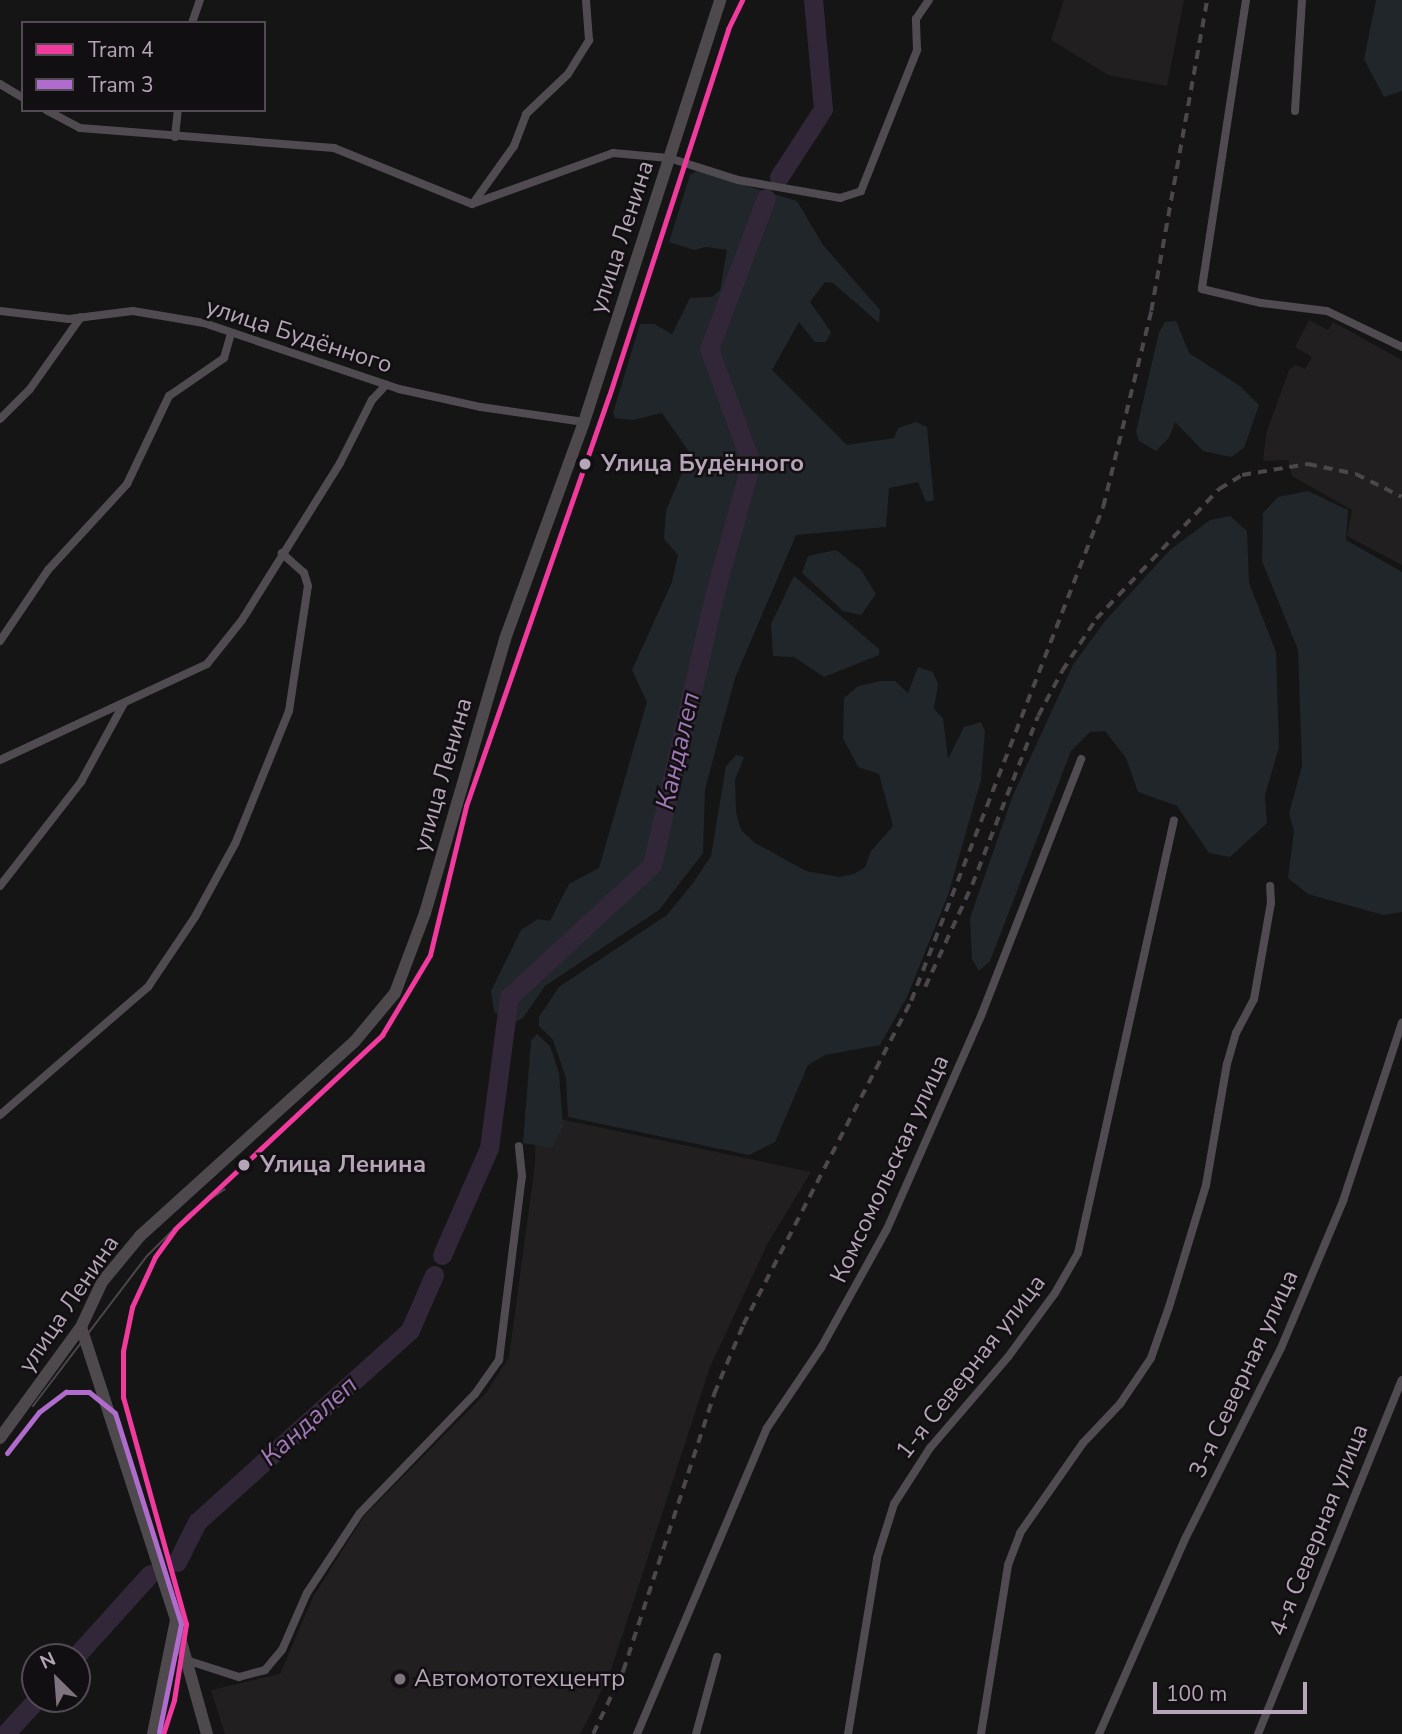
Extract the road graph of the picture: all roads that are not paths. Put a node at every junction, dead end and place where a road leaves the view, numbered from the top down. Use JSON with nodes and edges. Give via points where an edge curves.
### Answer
{"nodes":[{"id":1,"x":200,"y":0,"type":"edge"},
{"id":2,"x":586,"y":0,"type":"edge"},
{"id":3,"x":720,"y":0,"type":"edge"},
{"id":4,"x":929,"y":0,"type":"edge"},
{"id":5,"x":1246,"y":0,"type":"edge"},
{"id":6,"x":1302,"y":0,"type":"edge"},
{"id":7,"x":193,"y":21,"type":"edge"},
{"id":8,"x":0,"y":84,"type":"edge"},
{"id":9,"x":21,"y":97,"type":"edge"},
{"id":10,"x":1295,"y":111,"type":"dead end"},
{"id":11,"x":50,"y":112,"type":"edge"},
{"id":12,"x":178,"y":112,"type":"edge"},
{"id":13,"x":174,"y":137,"type":"junction"},
{"id":14,"x":669,"y":159,"type":"junction"},
{"id":15,"x":472,"y":204,"type":"junction"},
{"id":16,"x":0,"y":311,"type":"edge"},
{"id":17,"x":81,"y":317,"type":"junction"},
{"id":18,"x":232,"y":333,"type":"junction"},
{"id":19,"x":1402,"y":347,"type":"edge"},
{"id":20,"x":386,"y":385,"type":"junction"},
{"id":21,"x":0,"y":419,"type":"edge"},
{"id":22,"x":584,"y":422,"type":"junction"},
{"id":23,"x":282,"y":554,"type":"junction"},
{"id":24,"x":0,"y":641,"type":"edge"},
{"id":25,"x":124,"y":702,"type":"junction"},
{"id":26,"x":1081,"y":759,"type":"dead end"},
{"id":27,"x":0,"y":760,"type":"edge"},
{"id":28,"x":1174,"y":821,"type":"dead end"},
{"id":29,"x":0,"y":886,"type":"edge"},
{"id":30,"x":1270,"y":886,"type":"dead end"},
{"id":31,"x":1402,"y":1023,"type":"edge"},
{"id":32,"x":0,"y":1115,"type":"edge"},
{"id":33,"x":519,"y":1146,"type":"dead end"},
{"id":34,"x":81,"y":1327,"type":"junction"},
{"id":35,"x":1402,"y":1380,"type":"edge"},
{"id":36,"x":0,"y":1438,"type":"edge"},
{"id":37,"x":176,"y":1620,"type":"junction"},
{"id":38,"x":717,"y":1657,"type":"dead end"},
{"id":39,"x":183,"y":1659,"type":"junction"},
{"id":40,"x":153,"y":1734,"type":"edge"},
{"id":41,"x":207,"y":1734,"type":"edge"},
{"id":42,"x":637,"y":1734,"type":"edge"},
{"id":43,"x":696,"y":1734,"type":"edge"},
{"id":44,"x":848,"y":1734,"type":"edge"},
{"id":45,"x":981,"y":1734,"type":"edge"},
{"id":46,"x":1099,"y":1734,"type":"edge"},
{"id":47,"x":1258,"y":1734,"type":"edge"}],
"edges":[{"from":1,"to":7,"type":"street"},
{"from":2,"to":15,"type":"street","via":[[589,40],[568,75],[526,114],[514,146]]},
{"from":3,"to":14,"type":"main road","name":"улица Ленина"},
{"from":4,"to":14,"type":"street","via":[[916,19],[917,50],[861,191],[840,198],[737,180]]},
{"from":5,"to":19,"type":"street","via":[[1202,289],[1261,303],[1327,311]]},
{"from":6,"to":10,"type":"street"},
{"from":8,"to":9,"type":"street"},
{"from":11,"to":13,"type":"street","via":[[80,128]]},
{"from":12,"to":13,"type":"street"},
{"from":13,"to":15,"type":"street","via":[[212,135],[334,148]]},
{"from":14,"to":15,"type":"street","via":[[613,153]]},
{"from":14,"to":22,"type":"main road","name":"улица Ленина"},
{"from":16,"to":17,"type":"street","name":"улица Будённого"},
{"from":17,"to":18,"type":"street","name":"улица Будённого","via":[[133,311],[204,323]]},
{"from":17,"to":21,"type":"street","via":[[30,389]]},
{"from":18,"to":20,"type":"street","name":"улица Будённого"},
{"from":18,"to":24,"type":"street","via":[[224,358],[169,396],[127,484],[48,570]]},
{"from":20,"to":22,"type":"street","name":"улица Будённого","via":[[481,407]]},
{"from":20,"to":23,"type":"street","via":[[372,400],[340,463]]},
{"from":22,"to":34,"type":"main road","name":"улица Ленина","via":[[505,639],[425,913],[395,993],[355,1041],[139,1236],[103,1282]]},
{"from":23,"to":25,"type":"street","via":[[242,621],[207,664]]},
{"from":23,"to":32,"type":"street","via":[[304,573],[308,586],[289,711],[235,844],[195,917],[148,988]]},
{"from":25,"to":27,"type":"street"},
{"from":25,"to":29,"type":"street","via":[[81,782]]},
{"from":26,"to":42,"type":"street","name":"Комсомольская улица","via":[[981,1016],[881,1241],[821,1348],[767,1428]]},
{"from":28,"to":44,"type":"street","name":"1-я Северная улица","via":[[1078,1253],[1055,1293],[1008,1357],[930,1448],[894,1504],[877,1558]]},
{"from":30,"to":45,"type":"street","via":[[1254,999],[1236,1033],[1227,1064],[1206,1185],[1169,1307],[1151,1358],[1121,1404],[1083,1443],[1020,1533],[1008,1565]]},
{"from":31,"to":46,"type":"street","name":"3-я Северная улица","via":[[1343,1201],[1296,1312],[1185,1539]]},
{"from":33,"to":39,"type":"street","via":[[522,1176],[499,1360],[475,1394],[360,1513],[307,1592],[282,1650],[265,1670],[239,1678]]},
{"from":34,"to":36,"type":"main road","name":"улица Ленина"},
{"from":34,"to":37,"type":"main road"},
{"from":35,"to":47,"type":"street","name":"4-я Северная улица"},
{"from":37,"to":39,"type":"main road"},
{"from":37,"to":40,"type":"main road"},
{"from":38,"to":43,"type":"street"},
{"from":39,"to":41,"type":"main road"}]}
